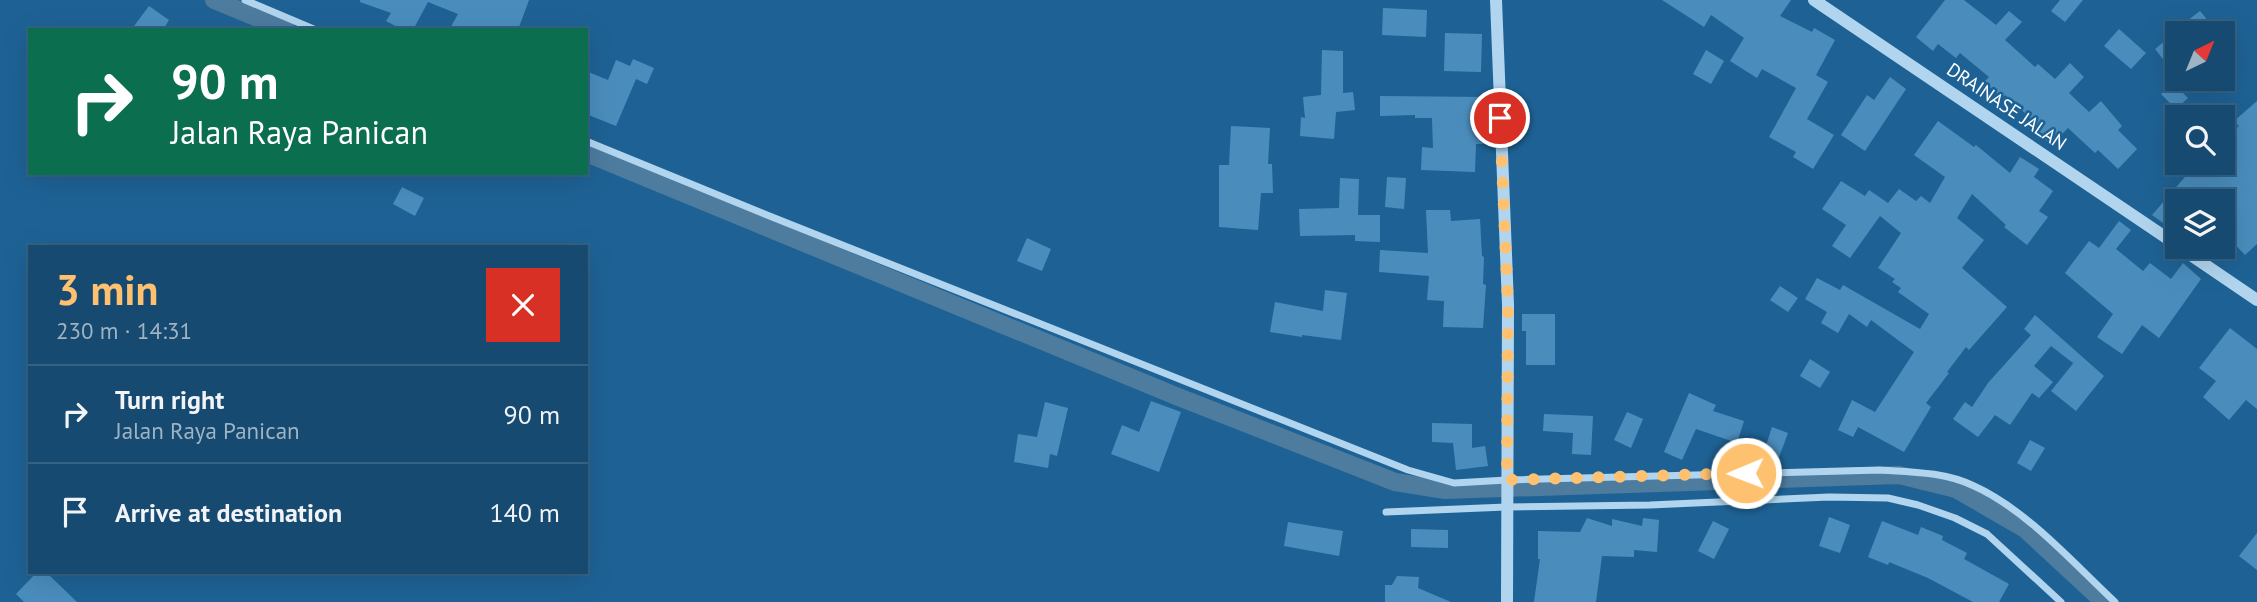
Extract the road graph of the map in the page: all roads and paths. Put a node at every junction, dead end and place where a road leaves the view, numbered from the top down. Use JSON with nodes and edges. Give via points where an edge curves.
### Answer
{"nodes":[{"id":1,"x":245,"y":0,"type":"edge"},
{"id":2,"x":1496,"y":0,"type":"edge"},
{"id":3,"x":1814,"y":0,"type":"edge"},
{"id":4,"x":311,"y":28,"type":"edge"},
{"id":5,"x":588,"y":142,"type":"edge"},
{"id":6,"x":2165,"y":237,"type":"edge"},
{"id":7,"x":2197,"y":259,"type":"edge"},
{"id":8,"x":2257,"y":300,"type":"edge"},
{"id":9,"x":1507,"y":480,"type":"junction"},
{"id":10,"x":1506,"y":507,"type":"junction"},
{"id":11,"x":1386,"y":512,"type":"dead end"},
{"id":12,"x":1507,"y":602,"type":"edge"},
{"id":13,"x":2061,"y":602,"type":"edge"},
{"id":14,"x":2115,"y":602,"type":"edge"}],
"edges":[{"from":1,"to":4,"type":"street"},
{"from":2,"to":9,"type":"street","via":[[1508,305]]},
{"from":3,"to":6,"type":"street","name":"DRAINASE JALAN"},
{"from":5,"to":9,"type":"street","via":[[1408,470],[1454,483]]},
{"from":7,"to":8,"type":"street","name":"DRAINASE JALAN"},
{"from":9,"to":10,"type":"street"},
{"from":9,"to":14,"type":"street","via":[[1928,472],[1975,486],[2004,504],[2032,524]]},
{"from":10,"to":11,"type":"street"},
{"from":10,"to":12,"type":"street"},
{"from":10,"to":13,"type":"street","via":[[1888,498],[1955,517],[1987,534]]}]}
